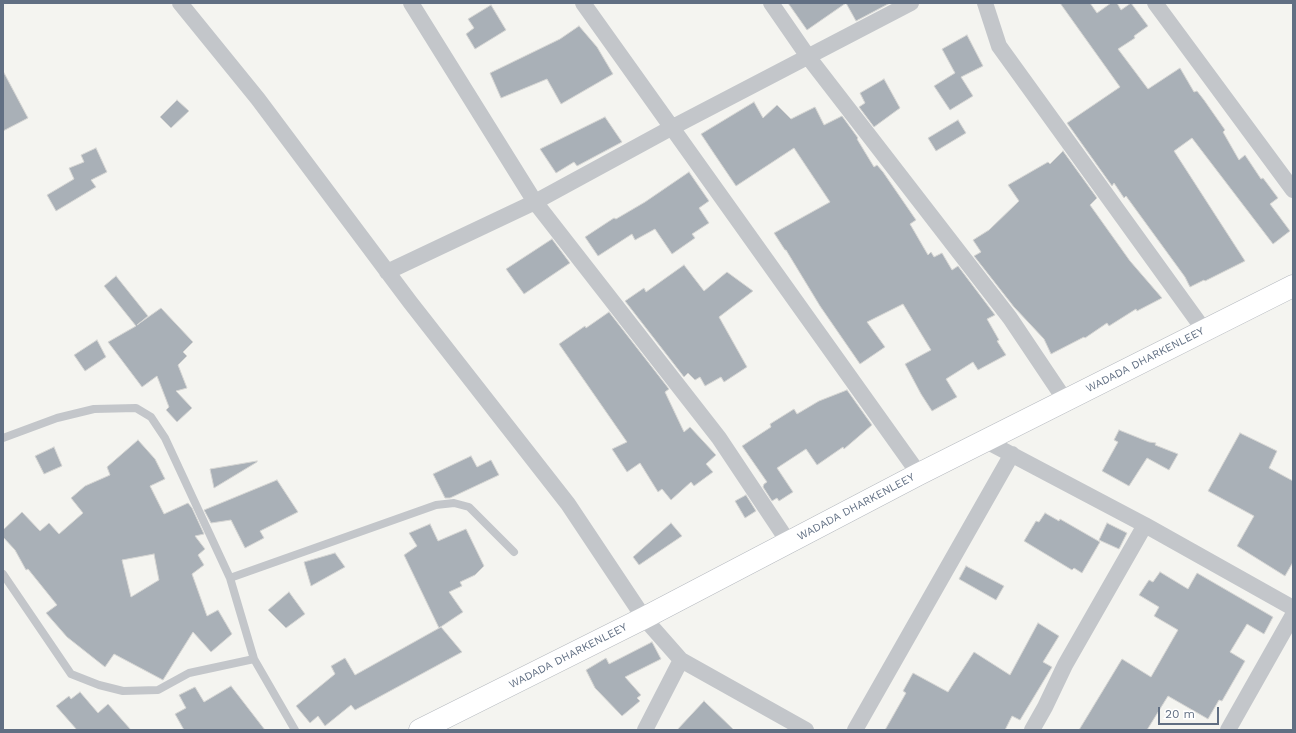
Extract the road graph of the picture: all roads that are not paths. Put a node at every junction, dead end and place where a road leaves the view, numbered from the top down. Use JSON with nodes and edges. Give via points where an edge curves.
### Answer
{"nodes":[{"id":1,"x":180,"y":3,"type":"edge"},
{"id":2,"x":411,"y":3,"type":"edge"},
{"id":3,"x":583,"y":3,"type":"edge"},
{"id":4,"x":771,"y":3,"type":"edge"},
{"id":5,"x":911,"y":3,"type":"edge"},
{"id":6,"x":985,"y":3,"type":"edge"},
{"id":7,"x":1155,"y":3,"type":"edge"},
{"id":8,"x":808,"y":58,"type":"junction"},
{"id":9,"x":671,"y":128,"type":"junction"},
{"id":10,"x":1293,"y":190,"type":"edge"},
{"id":11,"x":535,"y":202,"type":"junction"},
{"id":12,"x":387,"y":272,"type":"junction"},
{"id":13,"x":1293,"y":286,"type":"edge"},
{"id":14,"x":1204,"y":330,"type":"junction"},
{"id":15,"x":1065,"y":400,"type":"junction"},
{"id":16,"x":3,"y":438,"type":"edge"},
{"id":17,"x":986,"y":441,"type":"junction"},
{"id":18,"x":1012,"y":454,"type":"junction"},
{"id":19,"x":919,"y":474,"type":"junction"},
{"id":20,"x":1144,"y":525,"type":"junction"},
{"id":21,"x":789,"y":543,"type":"junction"},
{"id":22,"x":514,"y":552,"type":"dead end"},
{"id":23,"x":3,"y":574,"type":"edge"},
{"id":24,"x":230,"y":578,"type":"junction"},
{"id":25,"x":1293,"y":608,"type":"edge"},
{"id":26,"x":1293,"y":616,"type":"edge"},
{"id":27,"x":644,"y":618,"type":"junction"},
{"id":28,"x":254,"y":659,"type":"junction"},
{"id":29,"x":681,"y":660,"type":"junction"},
{"id":30,"x":295,"y":730,"type":"edge"},
{"id":31,"x":420,"y":730,"type":"edge"},
{"id":32,"x":645,"y":730,"type":"edge"},
{"id":33,"x":806,"y":730,"type":"edge"},
{"id":34,"x":854,"y":730,"type":"edge"},
{"id":35,"x":1032,"y":730,"type":"edge"},
{"id":36,"x":1228,"y":730,"type":"edge"}],
"edges":[{"from":1,"to":12,"type":"street","via":[[258,99]]},
{"from":2,"to":11,"type":"street"},
{"from":3,"to":9,"type":"street"},
{"from":4,"to":8,"type":"street"},
{"from":5,"to":8,"type":"street"},
{"from":6,"to":14,"type":"street","via":[[999,46]]},
{"from":7,"to":10,"type":"street"},
{"from":8,"to":9,"type":"street"},
{"from":8,"to":15,"type":"street","via":[[1010,318]]},
{"from":9,"to":11,"type":"street"},
{"from":9,"to":19,"type":"street"},
{"from":11,"to":12,"type":"street"},
{"from":11,"to":21,"type":"street","via":[[719,438]]},
{"from":12,"to":27,"type":"street","via":[[568,504]]},
{"from":13,"to":14,"type":"main road","name":"WADADA DHARKENLEEY"},
{"from":14,"to":15,"type":"main road","name":"WADADA DHARKENLEEY"},
{"from":15,"to":17,"type":"main road","name":"WADADA DHARKENLEEY"},
{"from":16,"to":24,"type":"lane","via":[[57,418],[94,409],[136,408],[151,417],[165,438]]},
{"from":17,"to":18,"type":"street"},
{"from":17,"to":19,"type":"main road","name":"WADADA DHARKENLEEY"},
{"from":18,"to":20,"type":"street"},
{"from":18,"to":34,"type":"street"},
{"from":19,"to":21,"type":"main road","name":"WADADA DHARKENLEEY"},
{"from":20,"to":25,"type":"street"},
{"from":20,"to":35,"type":"street","via":[[1065,665],[1046,707]]},
{"from":21,"to":27,"type":"main road","name":"WADADA DHARKENLEEY"},
{"from":22,"to":24,"type":"lane","via":[[469,507],[454,503],[442,504]]},
{"from":23,"to":28,"type":"lane","via":[[71,674],[99,685],[123,691],[158,690],[189,674]]},
{"from":24,"to":28,"type":"lane"},
{"from":26,"to":36,"type":"street"},
{"from":27,"to":29,"type":"street"},
{"from":27,"to":31,"type":"main road","name":"WADADA DHARKENLEEY"},
{"from":28,"to":30,"type":"lane"},
{"from":29,"to":32,"type":"street"},
{"from":29,"to":33,"type":"street"}]}
